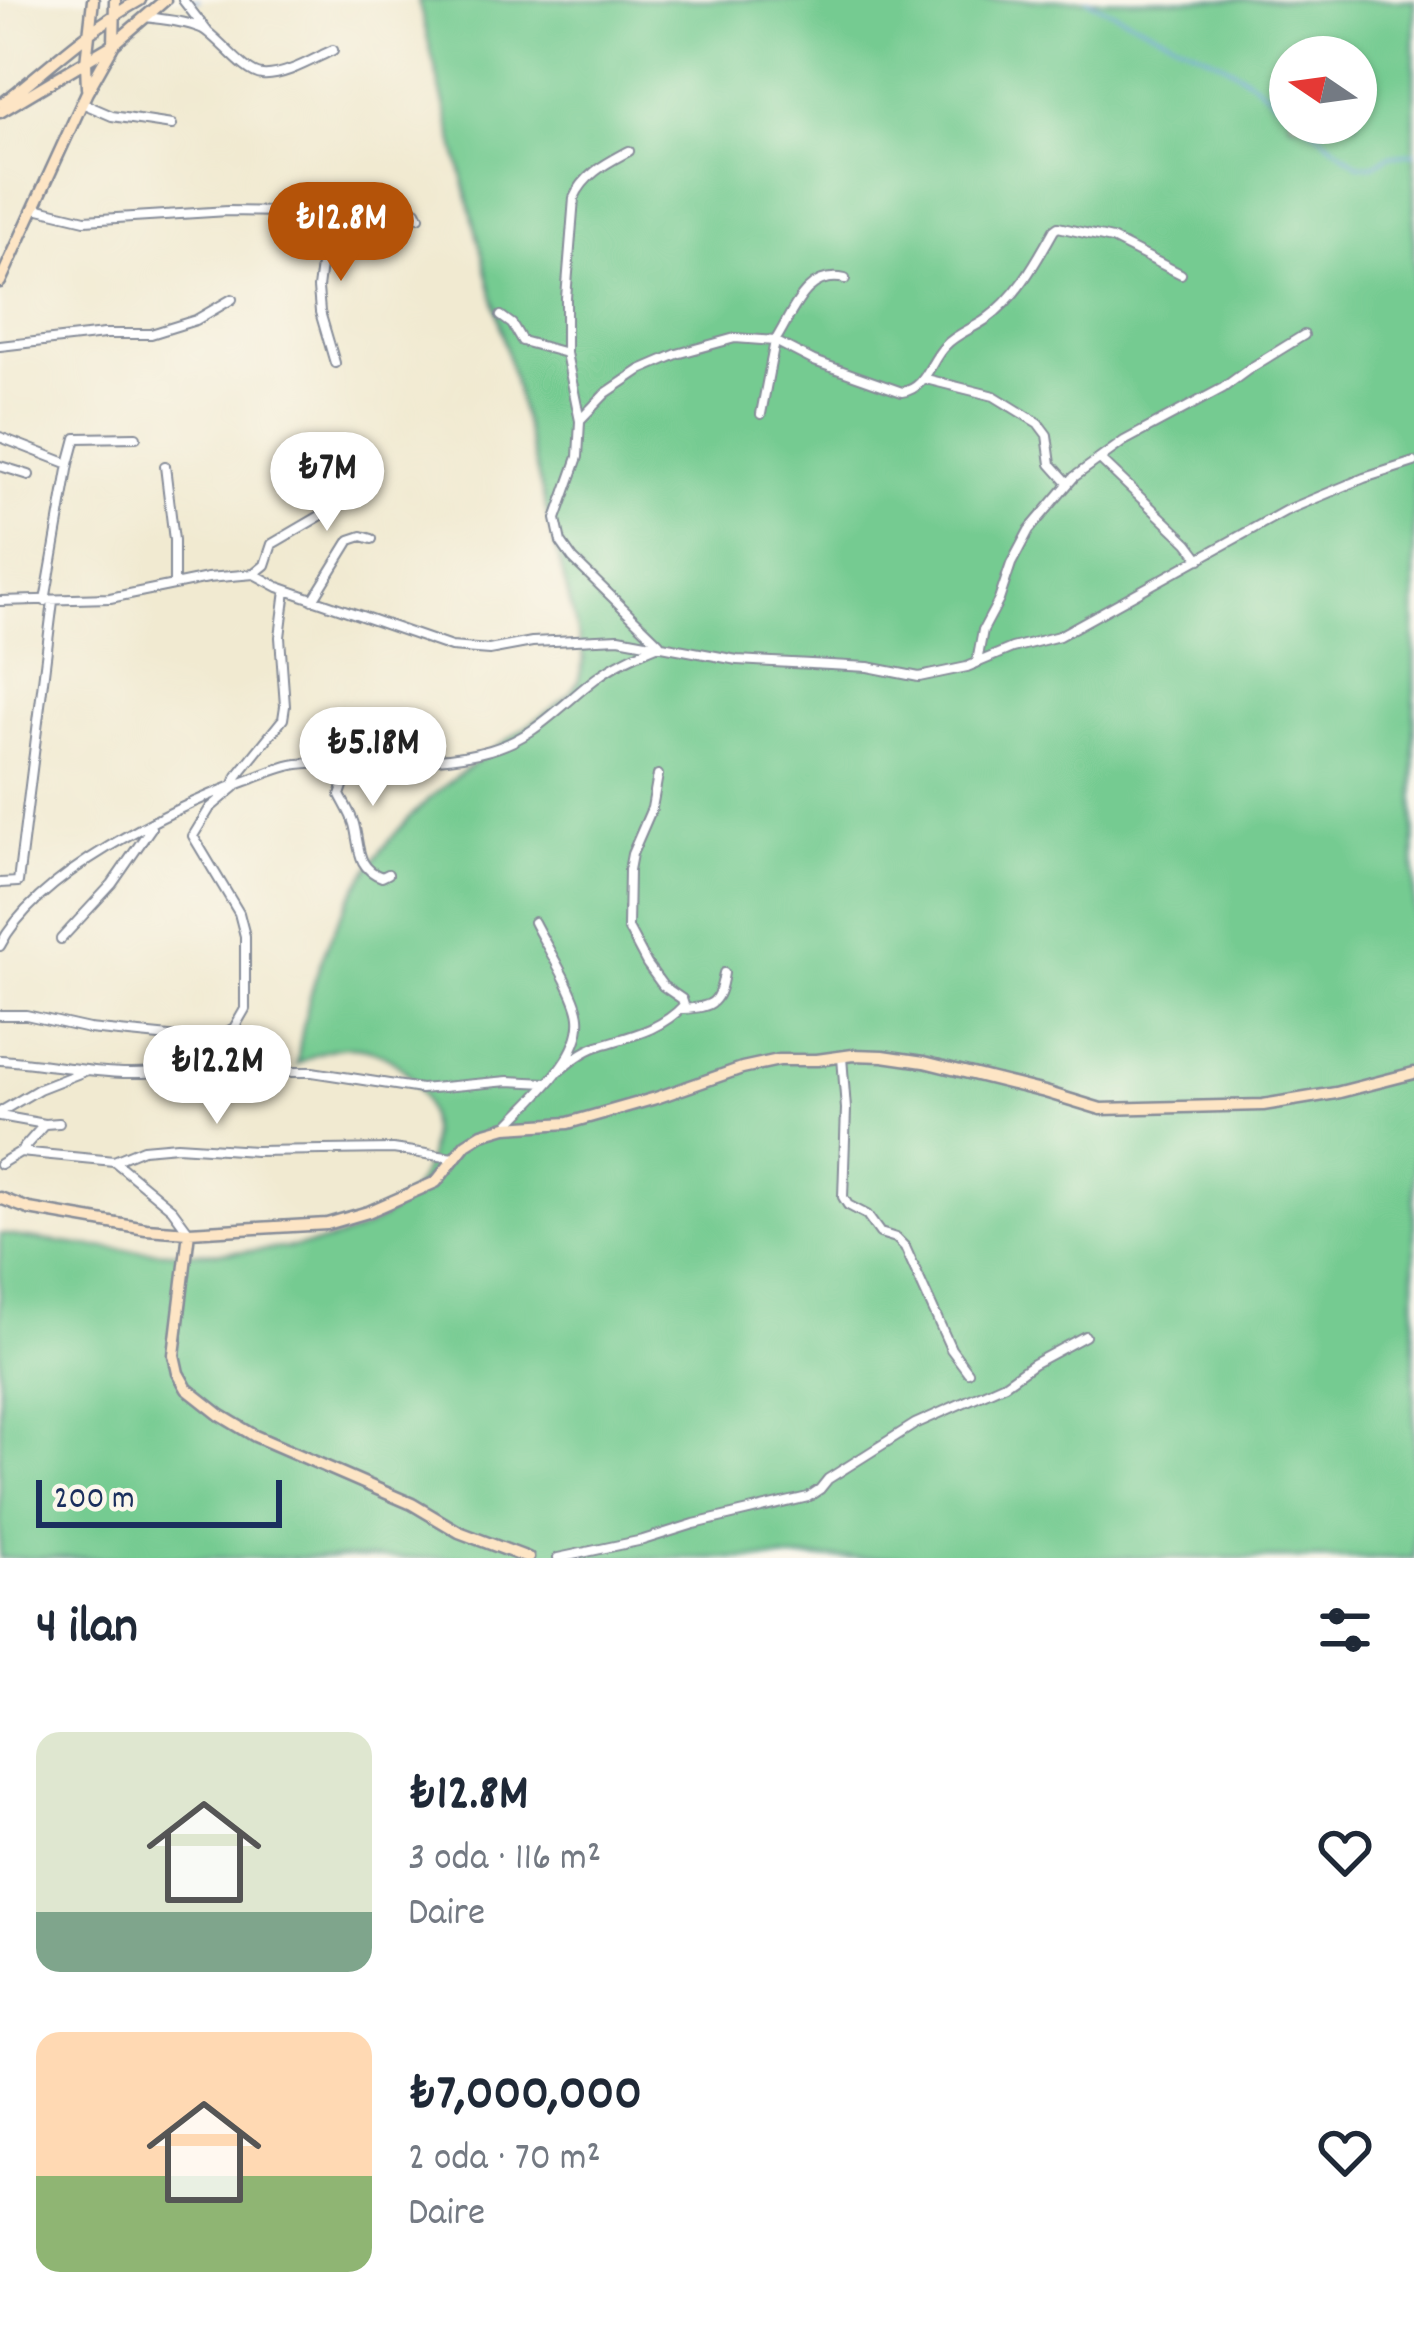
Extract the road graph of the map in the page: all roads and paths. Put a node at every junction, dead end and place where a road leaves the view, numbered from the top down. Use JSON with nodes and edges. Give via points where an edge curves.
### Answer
{"nodes":[{"id":1,"x":93,"y":0,"type":"edge"},
{"id":2,"x":117,"y":0,"type":"edge"},
{"id":3,"x":165,"y":0,"type":"edge"},
{"id":4,"x":183,"y":0,"type":"edge"},
{"id":5,"x":138,"y":1,"type":"edge"},
{"id":6,"x":114,"y":14,"type":"junction"},
{"id":7,"x":146,"y":16,"type":"junction"},
{"id":8,"x":89,"y":32,"type":"junction"},
{"id":9,"x":208,"y":32,"type":"junction"},
{"id":10,"x":114,"y":44,"type":"junction"},
{"id":11,"x":333,"y":50,"type":"dead end"},
{"id":12,"x":86,"y":62,"type":"junction"},
{"id":13,"x":85,"y":97,"type":"junction"},
{"id":14,"x":0,"y":109,"type":"edge"},
{"id":15,"x":172,"y":124,"type":"dead end"},
{"id":16,"x":628,"y":151,"type":"dead end"},
{"id":17,"x":35,"y":208,"type":"junction"},
{"id":18,"x":315,"y":212,"type":"junction"},
{"id":19,"x":419,"y":217,"type":"dead end"},
{"id":20,"x":0,"y":244,"type":"edge"},
{"id":21,"x":11,"y":258,"type":"junction"},
{"id":22,"x":1181,"y":274,"type":"dead end"},
{"id":23,"x":845,"y":279,"type":"dead end"},
{"id":24,"x":0,"y":282,"type":"edge"},
{"id":25,"x":232,"y":299,"type":"dead end"},
{"id":26,"x":501,"y":316,"type":"dead end"},
{"id":27,"x":1304,"y":335,"type":"dead end"},
{"id":28,"x":775,"y":341,"type":"junction"},
{"id":29,"x":0,"y":346,"type":"edge"},
{"id":30,"x":566,"y":352,"type":"junction"},
{"id":31,"x":335,"y":363,"type":"dead end"},
{"id":32,"x":924,"y":380,"type":"junction"},
{"id":33,"x":761,"y":414,"type":"dead end"},
{"id":34,"x":580,"y":421,"type":"junction"},
{"id":35,"x":0,"y":436,"type":"edge"},
{"id":36,"x":136,"y":437,"type":"dead end"},
{"id":37,"x":1100,"y":459,"type":"junction"},
{"id":38,"x":1414,"y":462,"type":"edge"},
{"id":39,"x":69,"y":464,"type":"junction"},
{"id":40,"x":0,"y":466,"type":"edge"},
{"id":41,"x":165,"y":466,"type":"dead end"},
{"id":42,"x":29,"y":475,"type":"dead end"},
{"id":43,"x":1068,"y":483,"type":"junction"},
{"id":44,"x":350,"y":491,"type":"dead end"},
{"id":45,"x":372,"y":539,"type":"dead end"},
{"id":46,"x":1200,"y":559,"type":"junction"},
{"id":47,"x":254,"y":574,"type":"junction"},
{"id":48,"x":174,"y":585,"type":"junction"},
{"id":49,"x":286,"y":590,"type":"junction"},
{"id":50,"x":313,"y":599,"type":"junction"},
{"id":51,"x":49,"y":601,"type":"junction"},
{"id":52,"x":0,"y":602,"type":"edge"},
{"id":53,"x":661,"y":644,"type":"junction"},
{"id":54,"x":976,"y":663,"type":"junction"},
{"id":55,"x":352,"y":760,"type":"junction"},
{"id":56,"x":658,"y":775,"type":"dead end"},
{"id":57,"x":236,"y":785,"type":"junction"},
{"id":58,"x":154,"y":823,"type":"junction"},
{"id":59,"x":388,"y":874,"type":"dead end"},
{"id":60,"x":0,"y":883,"type":"edge"},
{"id":61,"x":534,"y":922,"type":"dead end"},
{"id":62,"x":61,"y":939,"type":"dead end"},
{"id":63,"x":0,"y":946,"type":"edge"},
{"id":64,"x":724,"y":973,"type":"dead end"},
{"id":65,"x":682,"y":1009,"type":"junction"},
{"id":66,"x":2,"y":1015,"type":"edge"},
{"id":67,"x":212,"y":1041,"type":"junction"},
{"id":68,"x":842,"y":1056,"type":"junction"},
{"id":69,"x":0,"y":1060,"type":"edge"},
{"id":70,"x":86,"y":1070,"type":"junction"},
{"id":71,"x":169,"y":1070,"type":"junction"},
{"id":72,"x":557,"y":1072,"type":"junction"},
{"id":73,"x":1414,"y":1073,"type":"edge"},
{"id":74,"x":547,"y":1083,"type":"junction"},
{"id":75,"x":0,"y":1114,"type":"edge"},
{"id":76,"x":59,"y":1123,"type":"dead end"},
{"id":77,"x":45,"y":1124,"type":"junction"},
{"id":78,"x":506,"y":1126,"type":"junction"},
{"id":79,"x":20,"y":1152,"type":"junction"},
{"id":80,"x":453,"y":1158,"type":"junction"},
{"id":81,"x":114,"y":1161,"type":"junction"},
{"id":82,"x":0,"y":1163,"type":"edge"},
{"id":83,"x":0,"y":1198,"type":"edge"},
{"id":84,"x":189,"y":1232,"type":"junction"},
{"id":85,"x":1085,"y":1336,"type":"dead end"},
{"id":86,"x":968,"y":1372,"type":"dead end"},
{"id":87,"x":528,"y":1558,"type":"edge"},
{"id":88,"x":559,"y":1558,"type":"edge"}],
"edges":[{"from":1,"to":8,"type":"street"},
{"from":2,"to":5,"type":"street"},
{"from":2,"to":6,"type":"street"},
{"from":3,"to":7,"type":"street"},
{"from":4,"to":9,"type":"street"},
{"from":5,"to":6,"type":"street"},
{"from":6,"to":8,"type":"street"},
{"from":6,"to":10,"type":"street"},
{"from":7,"to":9,"type":"street"},
{"from":7,"to":10,"type":"street"},
{"from":8,"to":12,"type":"street"},
{"from":8,"to":14,"type":"street"},
{"from":9,"to":11,"type":"street","via":[[265,76]]},
{"from":10,"to":12,"type":"street"},
{"from":10,"to":13,"type":"street"},
{"from":12,"to":13,"type":"street"},
{"from":12,"to":14,"type":"street"},
{"from":13,"to":15,"type":"street","via":[[112,116]]},
{"from":13,"to":17,"type":"street"},
{"from":16,"to":30,"type":"street","via":[[579,185],[574,198]]},
{"from":17,"to":18,"type":"street","via":[[86,220]]},
{"from":17,"to":21,"type":"street"},
{"from":18,"to":19,"type":"street","via":[[410,209]]},
{"from":18,"to":31,"type":"street","via":[[320,311]]},
{"from":20,"to":21,"type":"street"},
{"from":21,"to":24,"type":"street"},
{"from":22,"to":32,"type":"street","via":[[1112,239],[1058,227],[1021,286],[950,340]]},
{"from":23,"to":28,"type":"street","via":[[808,286]]},
{"from":25,"to":29,"type":"street","via":[[151,334]]},
{"from":26,"to":30,"type":"street","via":[[522,341]]},
{"from":27,"to":37,"type":"street"},
{"from":28,"to":32,"type":"street","via":[[902,392]]},
{"from":28,"to":33,"type":"street"},
{"from":28,"to":34,"type":"street","via":[[735,338],[677,354],[606,393]]},
{"from":30,"to":34,"type":"street"},
{"from":32,"to":43,"type":"street","via":[[994,396],[1038,423],[1051,464]]},
{"from":34,"to":53,"type":"street","via":[[578,457],[556,519],[561,542]]},
{"from":35,"to":39,"type":"street"},
{"from":36,"to":39,"type":"street","via":[[76,438]]},
{"from":37,"to":43,"type":"street"},
{"from":37,"to":46,"type":"street"},
{"from":38,"to":46,"type":"street","via":[[1285,512]]},
{"from":39,"to":51,"type":"street"},
{"from":40,"to":42,"type":"street"},
{"from":41,"to":48,"type":"street"},
{"from":43,"to":54,"type":"street","via":[[1011,564]]},
{"from":44,"to":47,"type":"street","via":[[272,544]]},
{"from":45,"to":50,"type":"street","via":[[346,544]]},
{"from":46,"to":54,"type":"street","via":[[1059,636]]},
{"from":47,"to":48,"type":"street"},
{"from":47,"to":49,"type":"street"},
{"from":48,"to":51,"type":"street"},
{"from":49,"to":50,"type":"street"},
{"from":49,"to":57,"type":"street","via":[[283,719]]},
{"from":50,"to":53,"type":"street","via":[[451,647],[619,638]]},
{"from":51,"to":52,"type":"street"},
{"from":51,"to":60,"type":"street","via":[[18,882]]},
{"from":53,"to":54,"type":"street","via":[[737,660],[920,677]]},
{"from":53,"to":55,"type":"street","via":[[596,677],[529,734],[492,750]]},
{"from":55,"to":57,"type":"street","via":[[292,764]]},
{"from":55,"to":59,"type":"street","via":[[340,796],[360,860],[371,873]]},
{"from":56,"to":65,"type":"street","via":[[628,870],[628,928]]},
{"from":57,"to":58,"type":"street"},
{"from":57,"to":67,"type":"street","via":[[193,836],[245,937],[245,1009]]},
{"from":58,"to":62,"type":"street"},
{"from":58,"to":63,"type":"street","via":[[42,893]]},
{"from":61,"to":72,"type":"street","via":[[579,1014]]},
{"from":64,"to":65,"type":"street","via":[[716,1001]]},
{"from":65,"to":72,"type":"street"},
{"from":66,"to":67,"type":"street"},
{"from":67,"to":71,"type":"street"},
{"from":68,"to":73,"type":"street","via":[[924,1062],[1101,1109],[1263,1105]]},
{"from":68,"to":78,"type":"street","via":[[742,1068],[568,1123]]},
{"from":68,"to":86,"type":"street","via":[[843,1197],[905,1246]]},
{"from":69,"to":70,"type":"street"},
{"from":70,"to":71,"type":"street"},
{"from":70,"to":75,"type":"street"},
{"from":71,"to":74,"type":"street","via":[[312,1072],[422,1089]]},
{"from":72,"to":74,"type":"street"},
{"from":74,"to":78,"type":"street"},
{"from":75,"to":77,"type":"street"},
{"from":76,"to":77,"type":"street"},
{"from":77,"to":79,"type":"street"},
{"from":78,"to":80,"type":"street","via":[[482,1133]]},
{"from":79,"to":81,"type":"street"},
{"from":79,"to":82,"type":"street"},
{"from":80,"to":81,"type":"street","via":[[393,1149],[177,1147]]},
{"from":80,"to":84,"type":"street","via":[[436,1182],[327,1224]]},
{"from":81,"to":84,"type":"street"},
{"from":83,"to":84,"type":"street","via":[[48,1213]]},
{"from":84,"to":87,"type":"street","via":[[174,1355],[188,1389],[255,1436]]},
{"from":85,"to":88,"type":"street","via":[[915,1424],[808,1497]]}]}
